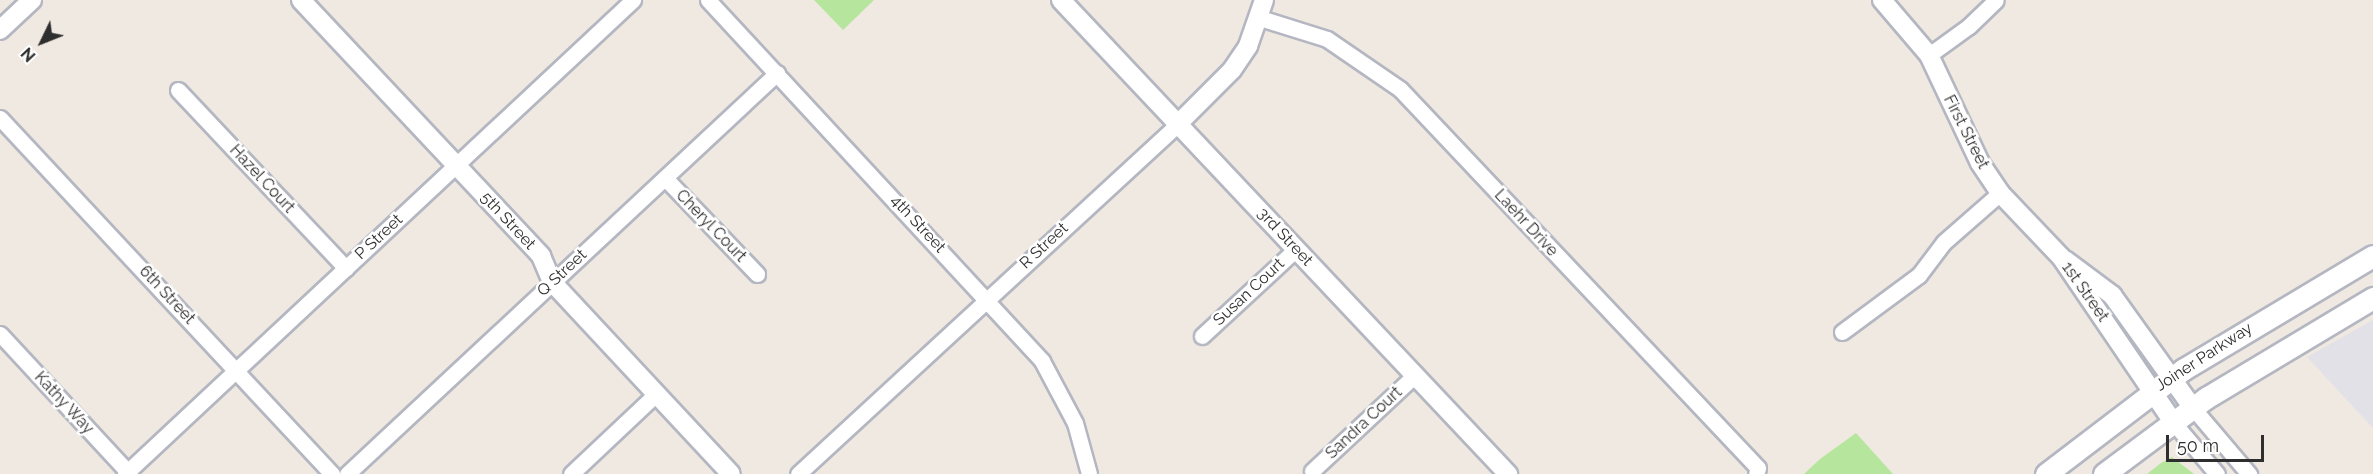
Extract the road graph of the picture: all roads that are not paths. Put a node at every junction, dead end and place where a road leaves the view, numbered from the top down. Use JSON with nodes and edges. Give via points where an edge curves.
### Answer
{"nodes":[{"id":1,"x":32,"y":0,"type":"edge"},
{"id":2,"x":301,"y":0,"type":"edge"},
{"id":3,"x":633,"y":0,"type":"edge"},
{"id":4,"x":708,"y":0,"type":"edge"},
{"id":5,"x":1061,"y":0,"type":"edge"},
{"id":6,"x":1882,"y":0,"type":"edge"},
{"id":7,"x":1996,"y":0,"type":"edge"},
{"id":8,"x":1262,"y":9,"type":"edge"},
{"id":9,"x":0,"y":30,"type":"edge"},
{"id":10,"x":1929,"y":55,"type":"junction"},
{"id":11,"x":777,"y":73,"type":"junction"},
{"id":12,"x":178,"y":90,"type":"dead end"},
{"id":13,"x":0,"y":118,"type":"edge"},
{"id":14,"x":1178,"y":124,"type":"junction"},
{"id":15,"x":456,"y":165,"type":"junction"},
{"id":16,"x":664,"y":178,"type":"junction"},
{"id":17,"x":2000,"y":193,"type":"junction"},
{"id":18,"x":1296,"y":249,"type":"junction"},
{"id":19,"x":2373,"y":256,"type":"edge"},
{"id":20,"x":2061,"y":257,"type":"junction"},
{"id":21,"x":346,"y":268,"type":"junction"},
{"id":22,"x":757,"y":274,"type":"dead end"},
{"id":23,"x":552,"y":282,"type":"junction"},
{"id":24,"x":988,"y":298,"type":"junction"},
{"id":25,"x":2373,"y":298,"type":"edge"},
{"id":26,"x":1842,"y":332,"type":"dead end"},
{"id":27,"x":0,"y":334,"type":"edge"},
{"id":28,"x":1202,"y":336,"type":"dead end"},
{"id":29,"x":237,"y":371,"type":"junction"},
{"id":30,"x":1415,"y":375,"type":"junction"},
{"id":31,"x":2172,"y":377,"type":"junction"},
{"id":32,"x":2154,"y":391,"type":"junction"},
{"id":33,"x":656,"y":394,"type":"junction"},
{"id":34,"x":2193,"y":408,"type":"junction"},
{"id":35,"x":2173,"y":422,"type":"junction"},
{"id":36,"x":1312,"y":471,"type":"dead end"},
{"id":37,"x":127,"y":473,"type":"edge"},
{"id":38,"x":332,"y":474,"type":"edge"},
{"id":39,"x":347,"y":474,"type":"edge"},
{"id":40,"x":571,"y":474,"type":"edge"},
{"id":41,"x":731,"y":474,"type":"edge"},
{"id":42,"x":798,"y":474,"type":"edge"},
{"id":43,"x":1089,"y":474,"type":"edge"},
{"id":44,"x":1508,"y":474,"type":"edge"},
{"id":45,"x":1756,"y":474,"type":"edge"},
{"id":46,"x":2046,"y":474,"type":"edge"},
{"id":47,"x":2104,"y":474,"type":"edge"},
{"id":48,"x":2217,"y":474,"type":"edge"},
{"id":49,"x":2249,"y":474,"type":"edge"}],
"edges":[{"from":1,"to":9,"type":"street"},
{"from":2,"to":15,"type":"street","name":"5th Street"},
{"from":3,"to":15,"type":"street","name":"P Street"},
{"from":4,"to":11,"type":"street","name":"4th Street"},
{"from":5,"to":14,"type":"street","name":"3rd Street"},
{"from":6,"to":10,"type":"street","name":"First Street"},
{"from":7,"to":10,"type":"street"},
{"from":8,"to":14,"type":"street","name":"R Street","via":[[1232,70]]},
{"from":8,"to":45,"type":"street","name":"Laehr Drive","via":[[1327,39],[1400,89],[1758,468]]},
{"from":10,"to":17,"type":"street","name":"First Street","via":[[1980,163]]},
{"from":11,"to":16,"type":"street","name":"Q Street"},
{"from":11,"to":24,"type":"street","name":"4th Street"},
{"from":12,"to":21,"type":"street","name":"Hazel Court"},
{"from":13,"to":29,"type":"street","name":"6th Street"},
{"from":14,"to":18,"type":"street","name":"3rd Street"},
{"from":14,"to":24,"type":"street","name":"R Street"},
{"from":15,"to":21,"type":"street","name":"P Street"},
{"from":15,"to":23,"type":"street","name":"5th Street","via":[[541,256]]},
{"from":16,"to":22,"type":"street","name":"Cheryl Court"},
{"from":16,"to":23,"type":"street","name":"Q Street"},
{"from":17,"to":20,"type":"street","name":"First Street"},
{"from":17,"to":26,"type":"street","via":[[1944,242],[1919,275]]},
{"from":18,"to":28,"type":"street","name":"Susan Court"},
{"from":18,"to":30,"type":"street","name":"3rd Street"},
{"from":19,"to":31,"type":"main road","name":"Joiner Parkway","via":[[2288,303]]},
{"from":20,"to":31,"type":"street","name":"1st Street","via":[[2112,295]]},
{"from":20,"to":32,"type":"street","name":"1st Street"},
{"from":21,"to":29,"type":"street","name":"P Street"},
{"from":23,"to":33,"type":"street","name":"5th Street"},
{"from":23,"to":39,"type":"street","name":"Q Street"},
{"from":24,"to":42,"type":"street","name":"R Street"},
{"from":24,"to":43,"type":"street","name":"4th Street","via":[[1042,361],[1060,390],[1075,423]]},
{"from":25,"to":34,"type":"main road","via":[[2297,340]]},
{"from":27,"to":37,"type":"street","name":"Kathy Way"},
{"from":29,"to":37,"type":"street","name":"P Street"},
{"from":29,"to":38,"type":"street","name":"6th Street"},
{"from":30,"to":36,"type":"street","name":"Sandra Court"},
{"from":30,"to":44,"type":"street","name":"3rd Street"},
{"from":31,"to":32,"type":"main road","name":"Joiner Parkway"},
{"from":31,"to":34,"type":"street","name":"1st Street"},
{"from":32,"to":35,"type":"street","name":"1st Street"},
{"from":32,"to":46,"type":"main road","name":"Joiner Parkway"},
{"from":33,"to":40,"type":"street"},
{"from":33,"to":41,"type":"street","name":"5th Street"},
{"from":34,"to":35,"type":"main road"},
{"from":34,"to":49,"type":"street","name":"1st Street"},
{"from":35,"to":47,"type":"main road"},
{"from":35,"to":48,"type":"street","name":"1st Street"}]}
